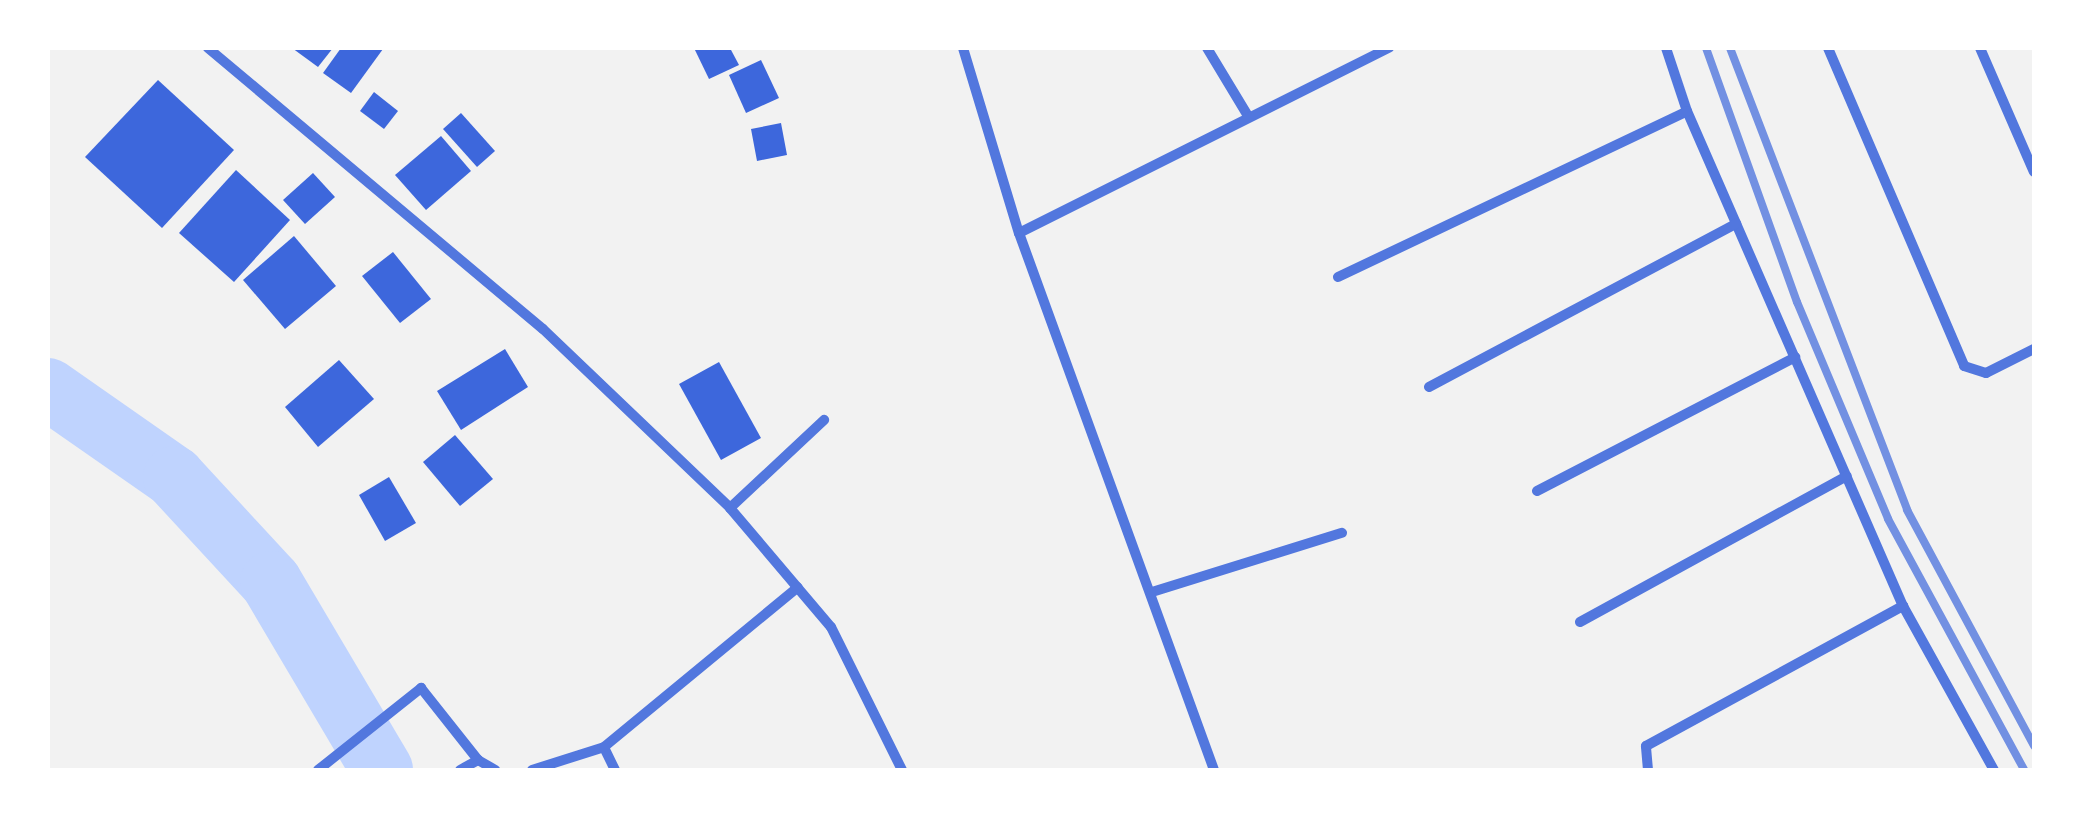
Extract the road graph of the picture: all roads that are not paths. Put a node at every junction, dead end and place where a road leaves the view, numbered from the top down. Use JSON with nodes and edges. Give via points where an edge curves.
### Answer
{"nodes":[{"id":1,"x":208,"y":48,"type":"edge"},
{"id":2,"x":963,"y":48,"type":"edge"},
{"id":3,"x":1207,"y":48,"type":"edge"},
{"id":4,"x":1389,"y":48,"type":"edge"},
{"id":5,"x":1666,"y":48,"type":"edge"},
{"id":6,"x":1828,"y":48,"type":"edge"},
{"id":7,"x":1980,"y":48,"type":"edge"},
{"id":8,"x":1686,"y":111,"type":"junction"},
{"id":9,"x":1248,"y":116,"type":"junction"},
{"id":10,"x":2034,"y":172,"type":"edge"},
{"id":11,"x":1736,"y":224,"type":"junction"},
{"id":12,"x":1018,"y":232,"type":"junction"},
{"id":13,"x":1338,"y":277,"type":"dead end"},
{"id":14,"x":2034,"y":349,"type":"edge"},
{"id":15,"x":1796,"y":357,"type":"junction"},
{"id":16,"x":1429,"y":387,"type":"dead end"},
{"id":17,"x":824,"y":420,"type":"dead end"},
{"id":18,"x":1848,"y":476,"type":"junction"},
{"id":19,"x":1536,"y":491,"type":"dead end"},
{"id":20,"x":730,"y":508,"type":"junction"},
{"id":21,"x":1342,"y":533,"type":"dead end"},
{"id":22,"x":798,"y":587,"type":"junction"},
{"id":23,"x":1152,"y":592,"type":"junction"},
{"id":24,"x":1903,"y":606,"type":"junction"},
{"id":25,"x":1580,"y":622,"type":"dead end"},
{"id":26,"x":604,"y":746,"type":"junction"},
{"id":27,"x":478,"y":760,"type":"junction"},
{"id":28,"x":318,"y":770,"type":"edge"},
{"id":29,"x":460,"y":770,"type":"edge"},
{"id":30,"x":496,"y":770,"type":"edge"},
{"id":31,"x":532,"y":770,"type":"edge"},
{"id":32,"x":616,"y":770,"type":"edge"},
{"id":33,"x":902,"y":770,"type":"edge"},
{"id":34,"x":1214,"y":770,"type":"edge"},
{"id":35,"x":1648,"y":770,"type":"edge"},
{"id":36,"x":1994,"y":770,"type":"edge"}],
"edges":[{"from":1,"to":20,"type":"street","via":[[543,329]]},
{"from":2,"to":12,"type":"street"},
{"from":3,"to":9,"type":"street"},
{"from":4,"to":9,"type":"street"},
{"from":5,"to":8,"type":"street"},
{"from":6,"to":14,"type":"street","via":[[1964,366],[1986,372]]},
{"from":7,"to":10,"type":"street"},
{"from":8,"to":11,"type":"street"},
{"from":8,"to":13,"type":"street"},
{"from":9,"to":12,"type":"street"},
{"from":11,"to":15,"type":"street"},
{"from":11,"to":16,"type":"street"},
{"from":12,"to":23,"type":"street"},
{"from":15,"to":18,"type":"street"},
{"from":15,"to":19,"type":"street"},
{"from":17,"to":20,"type":"street"},
{"from":18,"to":24,"type":"street"},
{"from":18,"to":25,"type":"street"},
{"from":20,"to":22,"type":"street"},
{"from":21,"to":23,"type":"street"},
{"from":22,"to":26,"type":"street"},
{"from":22,"to":33,"type":"street","via":[[860,675]]},
{"from":23,"to":34,"type":"street"},
{"from":24,"to":35,"type":"street","via":[[1646,746]]},
{"from":24,"to":36,"type":"street"},
{"from":26,"to":31,"type":"street"},
{"from":26,"to":32,"type":"street"},
{"from":27,"to":28,"type":"street","via":[[421,688]]},
{"from":27,"to":29,"type":"street"},
{"from":27,"to":30,"type":"street"}]}
